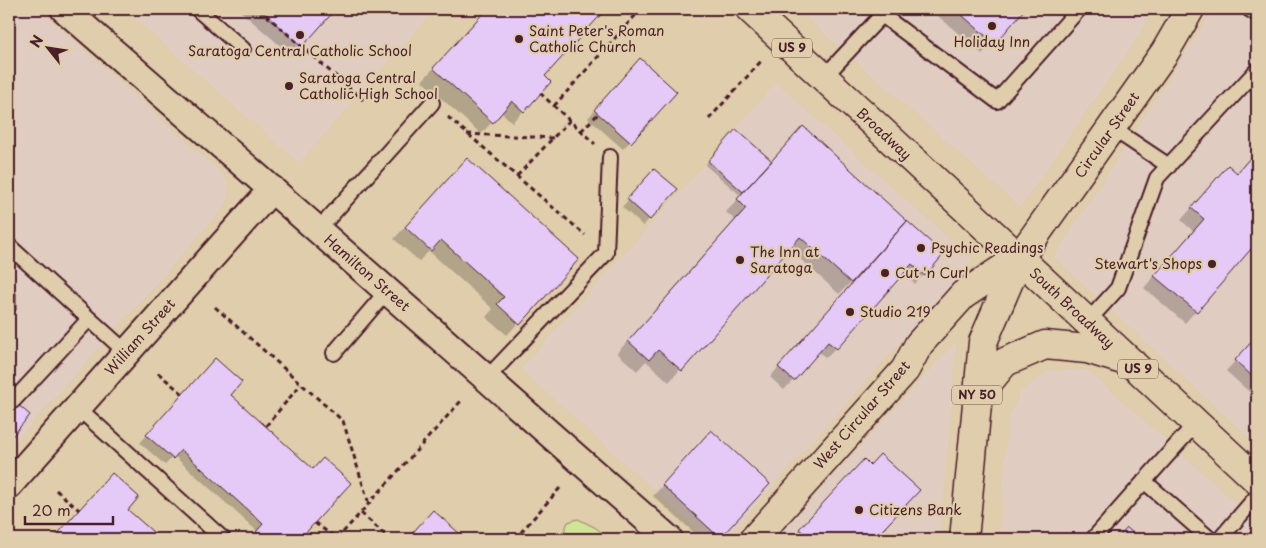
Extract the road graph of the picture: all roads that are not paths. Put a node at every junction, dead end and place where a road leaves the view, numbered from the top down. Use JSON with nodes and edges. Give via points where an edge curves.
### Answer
{"nodes":[{"id":1,"x":64,"y":9,"type":"edge"},
{"id":2,"x":197,"y":9,"type":"edge"},
{"id":3,"x":750,"y":9,"type":"edge"},
{"id":4,"x":1079,"y":9,"type":"edge"},
{"id":5,"x":1190,"y":9,"type":"edge"},
{"id":6,"x":1249,"y":9,"type":"edge"},
{"id":7,"x":879,"y":12,"type":"edge"},
{"id":8,"x":1257,"y":14,"type":"edge"},
{"id":9,"x":243,"y":48,"type":"dead end"},
{"id":10,"x":1257,"y":70,"type":"edge"},
{"id":11,"x":824,"y":77,"type":"junction"},
{"id":12,"x":432,"y":103,"type":"road end"},
{"id":13,"x":1112,"y":128,"type":"junction"},
{"id":14,"x":610,"y":157,"type":"road end"},
{"id":15,"x":1169,"y":166,"type":"junction"},
{"id":16,"x":272,"y":190,"type":"junction"},
{"id":17,"x":318,"y":230,"type":"junction"},
{"id":18,"x":9,"y":246,"type":"edge"},
{"id":19,"x":1019,"y":258,"type":"junction"},
{"id":20,"x":387,"y":292,"type":"junction"},
{"id":21,"x":89,"y":319,"type":"junction"},
{"id":22,"x":1087,"y":322,"type":"junction"},
{"id":23,"x":126,"y":352,"type":"junction"},
{"id":24,"x":334,"y":353,"type":"dead end"},
{"id":25,"x":1132,"y":363,"type":"junction"},
{"id":26,"x":486,"y":378,"type":"junction"},
{"id":27,"x":977,"y":396,"type":"junction"},
{"id":28,"x":14,"y":401,"type":"dead end"},
{"id":29,"x":77,"y":407,"type":"junction"},
{"id":30,"x":1196,"y":423,"type":"junction"},
{"id":31,"x":1257,"y":480,"type":"edge"},
{"id":32,"x":1144,"y":481,"type":"junction"},
{"id":33,"x":9,"y":485,"type":"edge"},
{"id":34,"x":1257,"y":496,"type":"edge"},
{"id":35,"x":223,"y":539,"type":"edge"},
{"id":36,"x":669,"y":539,"type":"edge"},
{"id":37,"x":754,"y":539,"type":"edge"},
{"id":38,"x":964,"y":539,"type":"edge"},
{"id":39,"x":1093,"y":539,"type":"edge"},
{"id":40,"x":1210,"y":539,"type":"edge"},
{"id":41,"x":1220,"y":539,"type":"edge"}],
"edges":[{"from":1,"to":16,"type":"street","name":"Hamilton Street"},
{"from":2,"to":9,"type":"lane"},
{"from":3,"to":11,"type":"main road","name":"Broadway","number":"US 9"},
{"from":4,"to":7,"type":"lane","via":[[997,101]]},
{"from":5,"to":13,"type":"main road","name":"Circular Street"},
{"from":6,"to":8,"type":"lane"},
{"from":7,"to":11,"type":"lane"},
{"from":10,"to":15,"type":"lane"},
{"from":11,"to":19,"type":"main road","name":"Broadway","number":"US 9"},
{"from":12,"to":17,"type":"lane"},
{"from":13,"to":15,"type":"lane"},
{"from":13,"to":19,"type":"main road","name":"Circular Street"},
{"from":14,"to":26,"type":"lane","via":[[606,252]]},
{"from":15,"to":22,"type":"lane","via":[[1157,178],[1118,288]]},
{"from":16,"to":17,"type":"street","name":"Hamilton Street"},
{"from":16,"to":23,"type":"street","name":"William Street"},
{"from":17,"to":20,"type":"street","name":"Hamilton Street"},
{"from":18,"to":21,"type":"lane"},
{"from":19,"to":22,"type":"main road","name":"South Broadway","number":"US 9"},
{"from":19,"to":27,"type":"main road","number":"NY 50","via":[[983,342]]},
{"from":19,"to":37,"type":"main road","name":"West Circular Street","via":[[963,295],[919,344],[905,370]]},
{"from":20,"to":24,"type":"lane"},
{"from":20,"to":26,"type":"street","name":"Hamilton Street"},
{"from":21,"to":23,"type":"lane"},
{"from":21,"to":28,"type":"lane"},
{"from":22,"to":25,"type":"main road","name":"South Broadway","number":"US 9"},
{"from":23,"to":29,"type":"street","name":"William Street"},
{"from":25,"to":27,"type":"main road","via":[[1087,349],[1045,345],[1005,362]]},
{"from":25,"to":30,"type":"main road","name":"South Broadway","number":"US 9"},
{"from":26,"to":36,"type":"street","name":"Hamilton Street"},
{"from":27,"to":38,"type":"main road","number":"NY 50"},
{"from":29,"to":33,"type":"street","name":"William Street"},
{"from":29,"to":35,"type":"lane"},
{"from":30,"to":31,"type":"main road","name":"South Broadway","number":"US 9"},
{"from":30,"to":32,"type":"lane"},
{"from":32,"to":39,"type":"lane"},
{"from":32,"to":40,"type":"lane"},
{"from":34,"to":41,"type":"lane"}]}
